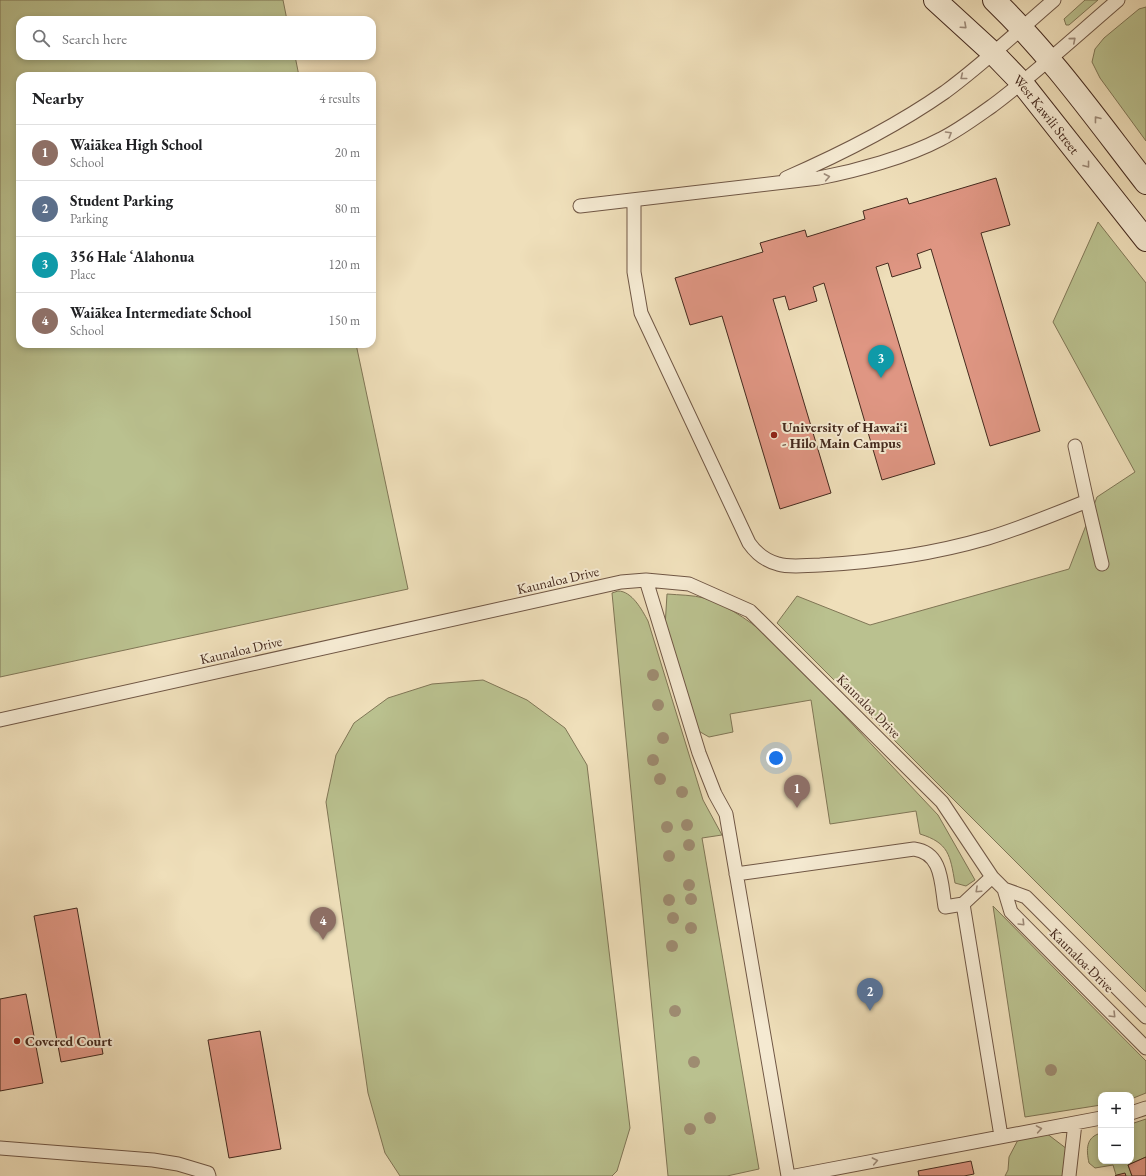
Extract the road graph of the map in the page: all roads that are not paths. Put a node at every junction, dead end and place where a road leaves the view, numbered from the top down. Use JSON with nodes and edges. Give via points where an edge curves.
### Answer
{"nodes":[{"id":1,"x":935,"y":0,"type":"edge"},
{"id":2,"x":994,"y":0,"type":"edge"},
{"id":3,"x":1054,"y":0,"type":"edge"},
{"id":4,"x":1118,"y":0,"type":"edge"},
{"id":5,"x":1022,"y":28,"type":"junction"},
{"id":6,"x":993,"y":53,"type":"junction"},
{"id":7,"x":1050,"y":59,"type":"junction"},
{"id":8,"x":1022,"y":84,"type":"junction"},
{"id":9,"x":774,"y":183,"type":"junction"},
{"id":10,"x":1146,"y":183,"type":"edge"},
{"id":11,"x":634,"y":200,"type":"junction"},
{"id":12,"x":580,"y":206,"type":"dead end"},
{"id":13,"x":1146,"y":240,"type":"edge"},
{"id":14,"x":1075,"y":446,"type":"dead end"},
{"id":15,"x":1088,"y":501,"type":"junction"},
{"id":16,"x":1102,"y":564,"type":"dead end"},
{"id":17,"x":646,"y":580,"type":"junction"},
{"id":18,"x":0,"y":720,"type":"edge"},
{"id":19,"x":736,"y":874,"type":"junction"},
{"id":20,"x":992,"y":877,"type":"junction"},
{"id":21,"x":1004,"y":889,"type":"junction"},
{"id":22,"x":963,"y":904,"type":"junction"},
{"id":23,"x":1146,"y":1017,"type":"edge"},
{"id":24,"x":1146,"y":1048,"type":"edge"},
{"id":25,"x":1146,"y":1108,"type":"edge"},
{"id":26,"x":1134,"y":1112,"type":"edge"},
{"id":27,"x":1098,"y":1119,"type":"edge"},
{"id":28,"x":1075,"y":1123,"type":"junction"},
{"id":29,"x":1001,"y":1136,"type":"junction"},
{"id":30,"x":0,"y":1148,"type":"edge"},
{"id":31,"x":209,"y":1176,"type":"edge"},
{"id":32,"x":788,"y":1176,"type":"edge"},
{"id":33,"x":796,"y":1176,"type":"edge"},
{"id":34,"x":1069,"y":1176,"type":"edge"}],
"edges":[{"from":1,"to":6,"type":"street","name":"West Kawili Street","one_way":true},
{"from":2,"to":5,"type":"street"},
{"from":3,"to":5,"type":"lane"},
{"from":7,"to":4,"type":"lane","one_way":true},
{"from":5,"to":6,"type":"lane"},
{"from":5,"to":7,"type":"street"},
{"from":6,"to":8,"type":"street","name":"West Kawili Street"},
{"from":6,"to":9,"type":"lane","one_way":true,"via":[[945,92],[882,131],[842,154]]},
{"from":7,"to":8,"type":"lane"},
{"from":10,"to":7,"type":"street","one_way":true},
{"from":9,"to":8,"type":"lane","one_way":true,"via":[[848,172],[915,150],[970,121]]},
{"from":8,"to":13,"type":"street","name":"West Kawili Street","one_way":true},
{"from":9,"to":11,"type":"lane"},
{"from":11,"to":12,"type":"lane"},
{"from":11,"to":15,"type":"lane","via":[[634,272],[641,313],[749,543],[764,558],[790,566],[857,563],[923,554],[988,538]]},
{"from":14,"to":15,"type":"lane"},
{"from":15,"to":16,"type":"lane"},
{"from":17,"to":18,"type":"lane","name":"Kaunaloa Drive","via":[[621,582]]},
{"from":17,"to":19,"type":"lane","via":[[699,753],[726,814]]},
{"from":17,"to":20,"type":"lane","name":"Kaunaloa Drive","via":[[689,584],[750,610],[942,802]]},
{"from":19,"to":22,"type":"lane","via":[[914,849],[926,852],[936,861],[945,907]]},
{"from":19,"to":32,"type":"lane"},
{"from":20,"to":21,"type":"lane","name":"Kaunaloa Drive"},
{"from":20,"to":22,"type":"lane","one_way":true},
{"from":21,"to":23,"type":"lane","name":"Kaunaloa Drive","via":[[1026,897]]},
{"from":21,"to":24,"type":"lane","name":"Kaunaloa Drive","one_way":true,"via":[[1011,912]]},
{"from":22,"to":29,"type":"lane"},
{"from":25,"to":26,"type":"lane"},
{"from":27,"to":28,"type":"lane"},
{"from":29,"to":28,"type":"lane","one_way":true},
{"from":28,"to":34,"type":"lane"},
{"from":33,"to":29,"type":"lane","one_way":true},
{"from":30,"to":31,"type":"lane","via":[[178,1164],[208,1173]]}]}
